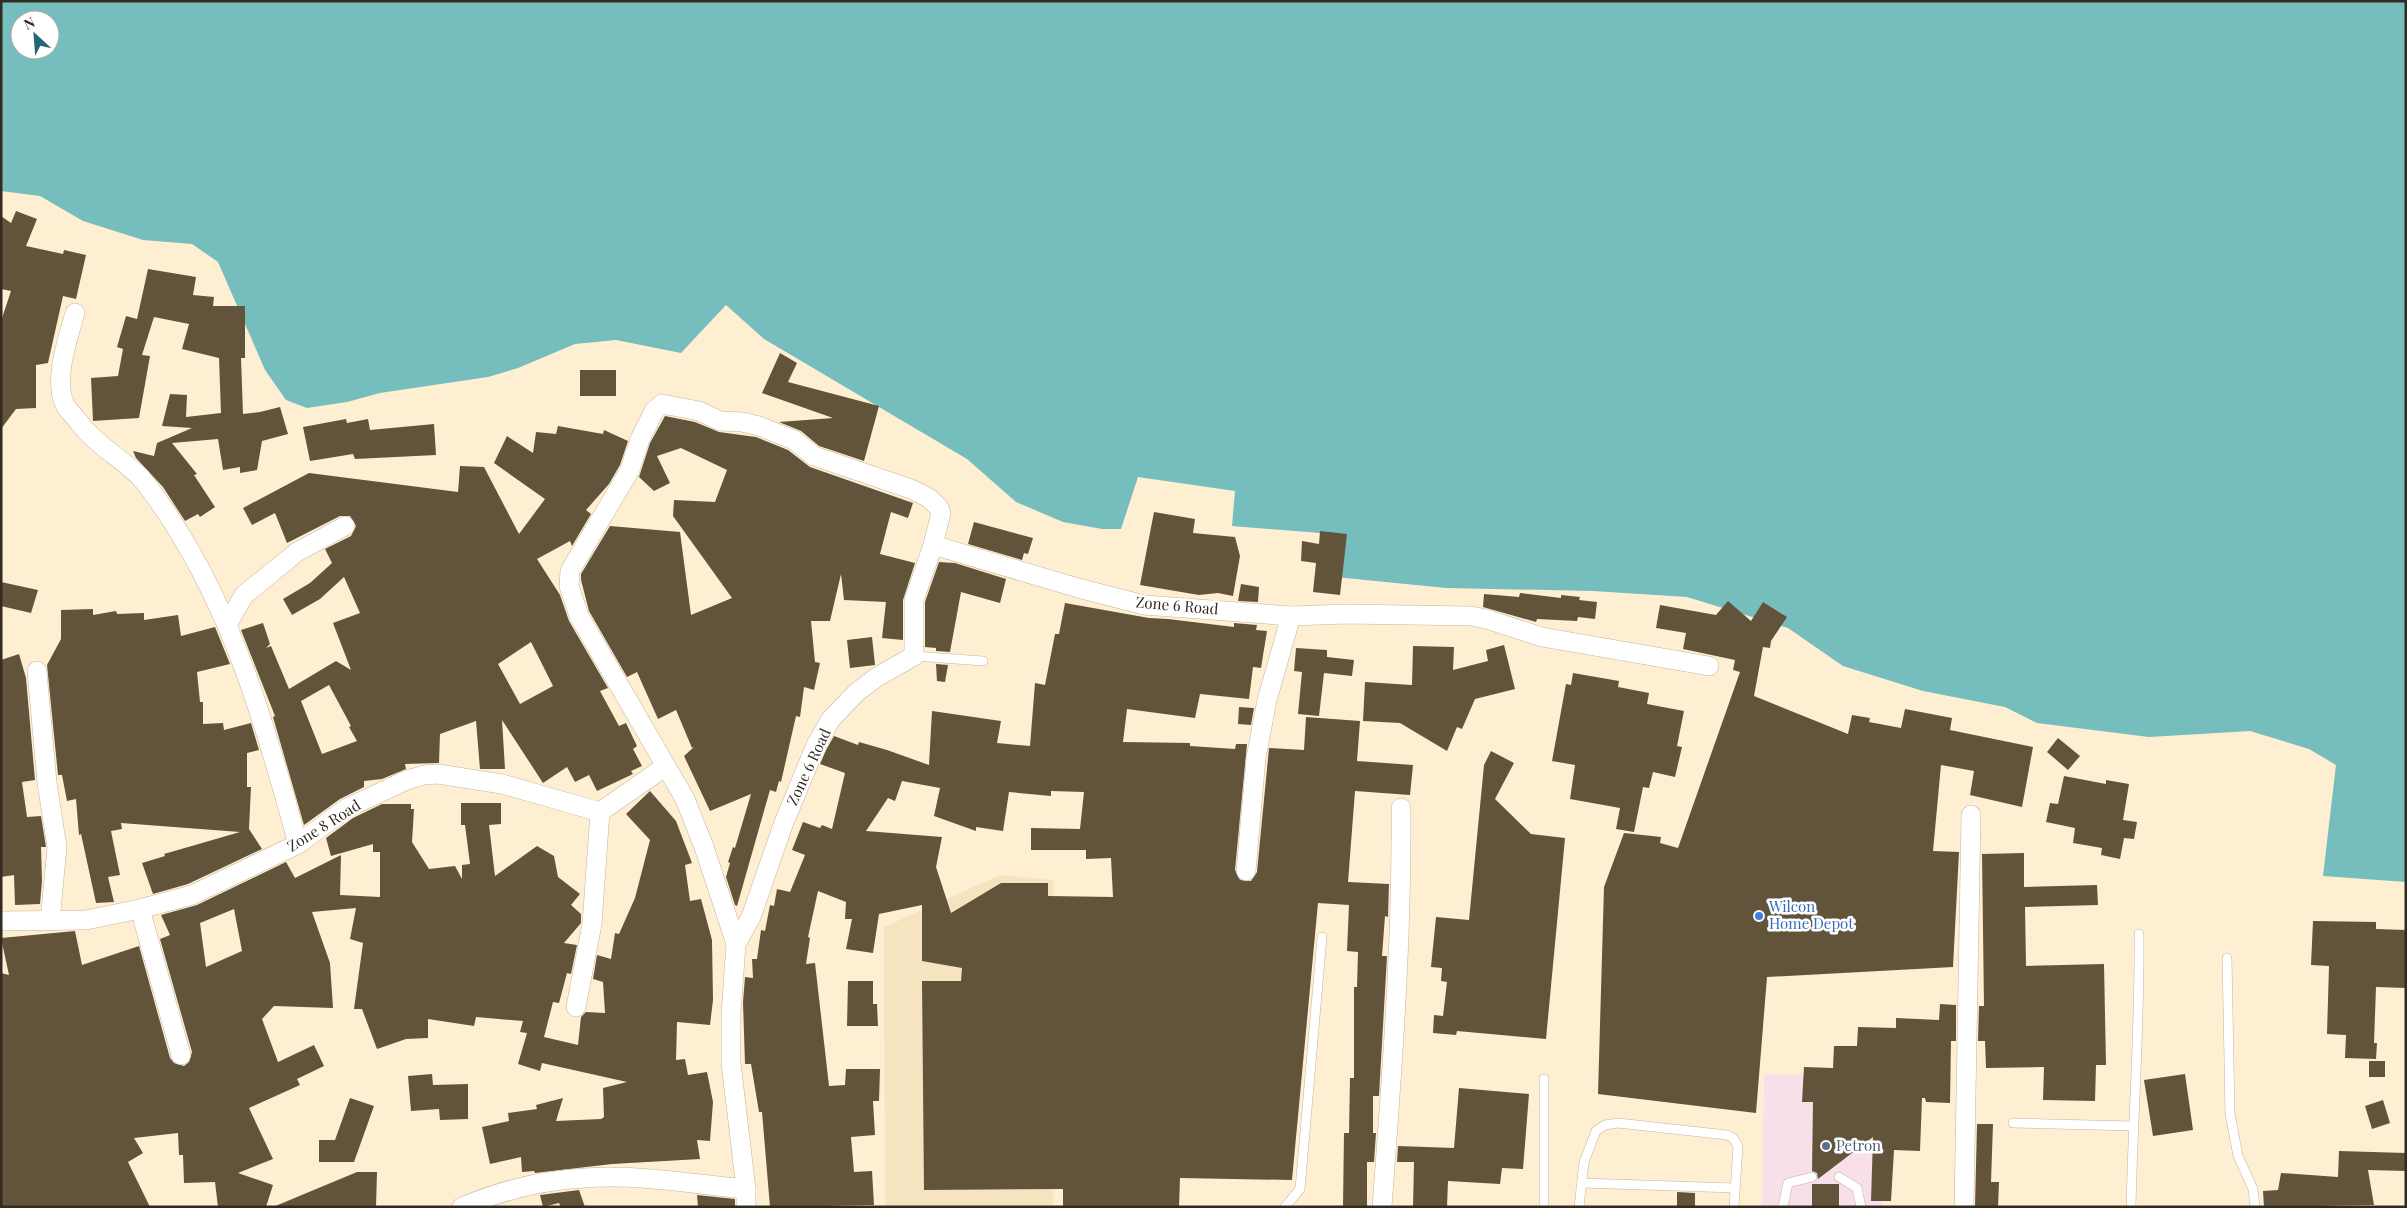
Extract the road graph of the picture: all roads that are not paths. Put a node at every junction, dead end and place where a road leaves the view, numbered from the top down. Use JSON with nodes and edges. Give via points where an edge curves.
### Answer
{"nodes":[{"id":1,"x":75,"y":313,"type":"dead end"},
{"id":2,"x":345,"y":526,"type":"dead end"},
{"id":3,"x":933,"y":545,"type":"junction"},
{"id":4,"x":1290,"y":616,"type":"junction"},
{"id":5,"x":228,"y":623,"type":"junction"},
{"id":6,"x":914,"y":656,"type":"junction"},
{"id":7,"x":983,"y":661,"type":"dead end"},
{"id":8,"x":1709,"y":666,"type":"dead end"},
{"id":9,"x":37,"y":671,"type":"dead end"},
{"id":10,"x":666,"y":766,"type":"junction"},
{"id":11,"x":1401,"y":808,"type":"dead end"},
{"id":12,"x":600,"y":812,"type":"junction"},
{"id":13,"x":1971,"y":815,"type":"dead end"},
{"id":14,"x":298,"y":844,"type":"junction"},
{"id":15,"x":1246,"y":872,"type":"dead end"},
{"id":16,"x":140,"y":909,"type":"junction"},
{"id":17,"x":1,"y":921,"type":"edge"},
{"id":18,"x":50,"y":921,"type":"junction"},
{"id":19,"x":2138,"y":934,"type":"dead end"},
{"id":20,"x":1322,"y":937,"type":"dead end"},
{"id":21,"x":736,"y":944,"type":"junction"},
{"id":22,"x":2227,"y":958,"type":"dead end"},
{"id":23,"x":576,"y":1006,"type":"dead end"},
{"id":24,"x":181,"y":1055,"type":"dead end"},
{"id":25,"x":1544,"y":1079,"type":"dead end"},
{"id":26,"x":2013,"y":1123,"type":"dead end"},
{"id":27,"x":2133,"y":1126,"type":"junction"},
{"id":28,"x":1812,"y":1177,"type":"dead end"},
{"id":29,"x":1839,"y":1177,"type":"dead end"},
{"id":30,"x":1582,"y":1183,"type":"junction"},
{"id":31,"x":1735,"y":1188,"type":"junction"},
{"id":32,"x":746,"y":1198,"type":"edge"},
{"id":33,"x":462,"y":1207,"type":"edge"},
{"id":34,"x":1285,"y":1207,"type":"edge"},
{"id":35,"x":1382,"y":1207,"type":"edge"},
{"id":36,"x":1544,"y":1207,"type":"edge"},
{"id":37,"x":1579,"y":1207,"type":"edge"},
{"id":38,"x":1734,"y":1207,"type":"edge"},
{"id":39,"x":1783,"y":1207,"type":"edge"},
{"id":40,"x":1860,"y":1207,"type":"edge"},
{"id":41,"x":1964,"y":1207,"type":"edge"},
{"id":42,"x":2131,"y":1207,"type":"edge"},
{"id":43,"x":2256,"y":1207,"type":"edge"}],
"edges":[{"from":1,"to":5,"type":"street","via":[[60,374],[65,405],[91,438],[139,476],[170,519]]},
{"from":2,"to":5,"type":"street","via":[[297,552],[257,584],[244,595]]},
{"from":3,"to":4,"type":"street","name":"Zone 6 Road","via":[[1144,605]]},
{"from":3,"to":6,"type":"street","via":[[914,600]]},
{"from":3,"to":10,"type":"street","via":[[941,513],[928,498],[911,489],[814,456],[794,440],[759,426],[720,421],[699,411],[662,404],[654,411],[640,439],[630,470],[570,571],[569,586],[573,604],[588,634]]},
{"from":4,"to":8,"type":"street","name":"Zone 6 Road","via":[[1471,616],[1542,637]]},
{"from":4,"to":15,"type":"street","via":[[1267,700],[1256,758]]},
{"from":5,"to":14,"type":"street","via":[[260,713]]},
{"from":6,"to":7,"type":"lane"},
{"from":6,"to":21,"type":"street","name":"Zone 6 Road","via":[[876,677],[832,719],[816,745],[783,825],[751,917]]},
{"from":9,"to":18,"type":"street","via":[[47,783],[57,847]]},
{"from":10,"to":12,"type":"street"},
{"from":10,"to":21,"type":"street","via":[[685,799],[701,839]]},
{"from":11,"to":35,"type":"street","via":[[1398,992]]},
{"from":12,"to":14,"type":"street","name":"Zone 8 Road","via":[[502,784],[438,774],[424,775],[347,808]]},
{"from":12,"to":23,"type":"street","via":[[592,924]]},
{"from":13,"to":41,"type":"street"},
{"from":14,"to":16,"type":"street","name":"Zone 8 Road","via":[[192,895]]},
{"from":16,"to":18,"type":"street","name":"Zone 8 Road","via":[[86,920]]},
{"from":16,"to":24,"type":"street"},
{"from":17,"to":18,"type":"street","name":"Zone 8 Road"},
{"from":19,"to":27,"type":"lane","via":[[2138,1042]]},
{"from":20,"to":34,"type":"lane","via":[[1300,1189]]},
{"from":21,"to":32,"type":"street","name":"Zone 6 Road","via":[[731,1063]]},
{"from":22,"to":43,"type":"lane","via":[[2230,1114],[2238,1156]]},
{"from":25,"to":36,"type":"lane"},
{"from":26,"to":27,"type":"lane"},
{"from":27,"to":42,"type":"lane"},
{"from":28,"to":39,"type":"lane","via":[[1788,1182]]},
{"from":29,"to":40,"type":"lane","via":[[1856,1188]]},
{"from":30,"to":31,"type":"lane"},
{"from":30,"to":31,"type":"lane","via":[[1584,1162],[1596,1131],[1618,1123],[1733,1138],[1738,1146]]},
{"from":30,"to":37,"type":"lane"},
{"from":31,"to":38,"type":"lane"},
{"from":32,"to":33,"type":"street","via":[[616,1177],[587,1177],[523,1188]]}]}
